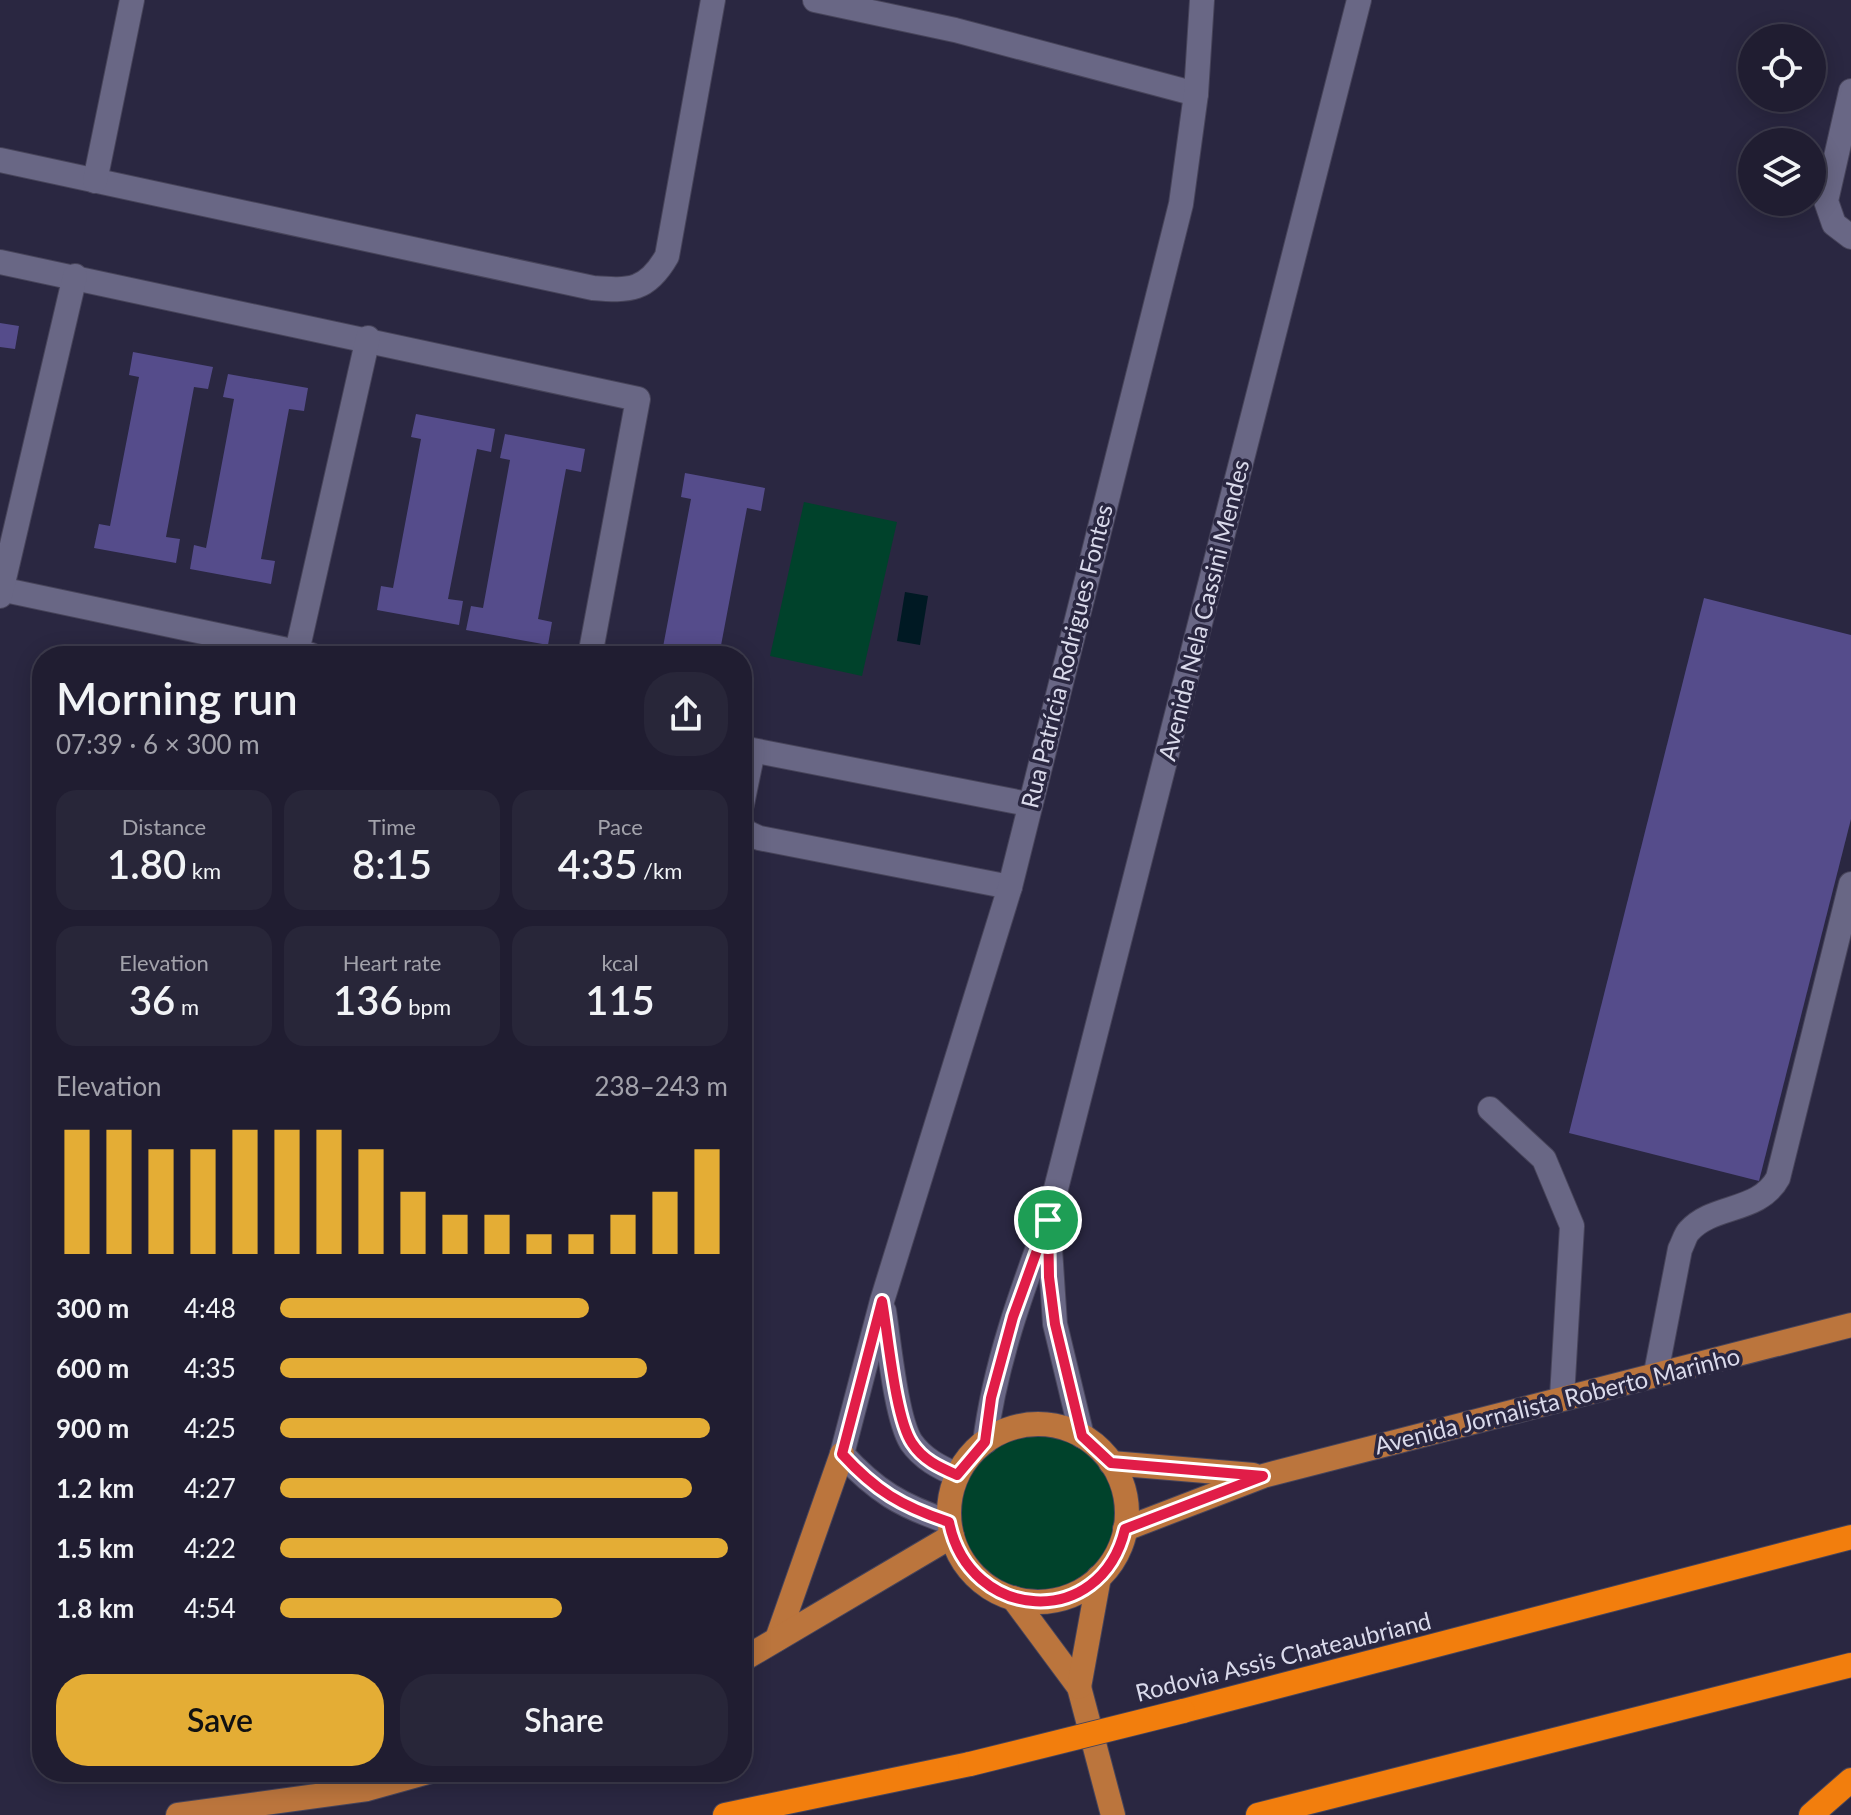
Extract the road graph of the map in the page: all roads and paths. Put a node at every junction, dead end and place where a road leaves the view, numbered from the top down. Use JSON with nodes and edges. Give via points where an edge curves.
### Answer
{"nodes":[{"id":1,"x":132,"y":0,"type":"edge"},
{"id":2,"x":713,"y":0,"type":"edge"},
{"id":3,"x":815,"y":0,"type":"edge"},
{"id":4,"x":1359,"y":0,"type":"edge"},
{"id":5,"x":1200,"y":1,"type":"edge"},
{"id":6,"x":1851,"y":91,"type":"edge"},
{"id":7,"x":1196,"y":94,"type":"junction"},
{"id":8,"x":0,"y":160,"type":"edge"},
{"id":9,"x":95,"y":181,"type":"junction"},
{"id":10,"x":1851,"y":237,"type":"edge"},
{"id":11,"x":0,"y":262,"type":"edge"},
{"id":12,"x":75,"y":276,"type":"junction"},
{"id":13,"x":368,"y":338,"type":"junction"},
{"id":14,"x":0,"y":592,"type":"edge"},
{"id":15,"x":259,"y":646,"type":"edge"},
{"id":16,"x":304,"y":646,"type":"edge"},
{"id":17,"x":592,"y":646,"type":"edge"},
{"id":18,"x":752,"y":751,"type":"edge"},
{"id":19,"x":1028,"y":804,"type":"junction"},
{"id":20,"x":752,"y":835,"type":"edge"},
{"id":21,"x":1851,"y":884,"type":"edge"},
{"id":22,"x":1010,"y":887,"type":"junction"},
{"id":23,"x":1490,"y":1109,"type":"dead end"},
{"id":24,"x":1048,"y":1220,"type":"junction"},
{"id":25,"x":882,"y":1301,"type":"junction"},
{"id":26,"x":1851,"y":1325,"type":"edge"},
{"id":27,"x":1656,"y":1373,"type":"junction"},
{"id":28,"x":1562,"y":1397,"type":"junction"},
{"id":29,"x":1082,"y":1436,"type":"junction"},
{"id":30,"x":985,"y":1442,"type":"junction"},
{"id":31,"x":842,"y":1454,"type":"junction"},
{"id":32,"x":1111,"y":1463,"type":"junction"},
{"id":33,"x":957,"y":1475,"type":"junction"},
{"id":34,"x":1263,"y":1476,"type":"junction"},
{"id":35,"x":950,"y":1529,"type":"junction"},
{"id":36,"x":1125,"y":1529,"type":"junction"},
{"id":37,"x":1851,"y":1537,"type":"edge"},
{"id":38,"x":1099,"y":1577,"type":"junction"},
{"id":39,"x":1013,"y":1598,"type":"junction"},
{"id":40,"x":777,"y":1639,"type":"junction"},
{"id":41,"x":752,"y":1654,"type":"edge"},
{"id":42,"x":1851,"y":1665,"type":"edge"},
{"id":43,"x":1079,"y":1687,"type":"junction"},
{"id":44,"x":1851,"y":1780,"type":"edge"},
{"id":45,"x":392,"y":1782,"type":"edge"},
{"id":46,"x":178,"y":1815,"type":"edge"},
{"id":47,"x":725,"y":1815,"type":"edge"},
{"id":48,"x":1113,"y":1815,"type":"edge"},
{"id":49,"x":1258,"y":1815,"type":"edge"},
{"id":50,"x":1811,"y":1815,"type":"edge"}],
"edges":[{"from":1,"to":9,"type":"street"},
{"from":2,"to":9,"type":"street","via":[[667,256],[656,275],[641,286],[593,288]]},
{"from":3,"to":7,"type":"street","via":[[955,30]]},
{"from":4,"to":24,"type":"street","name":"Avenida Nela Cassini Mendes"},
{"from":5,"to":7,"type":"street","name":"Rua Patrícia Rodrigues Fontes"},
{"from":6,"to":10,"type":"street","via":[[1826,201],[1834,224]]},
{"from":7,"to":19,"type":"street","name":"Rua Patrícia Rodrigues Fontes","via":[[1181,204]]},
{"from":8,"to":9,"type":"street"},
{"from":11,"to":12,"type":"street"},
{"from":12,"to":13,"type":"street"},
{"from":12,"to":14,"type":"street"},
{"from":13,"to":16,"type":"street"},
{"from":13,"to":17,"type":"street","via":[[638,399]]},
{"from":14,"to":15,"type":"street"},
{"from":18,"to":19,"type":"street"},
{"from":19,"to":22,"type":"street","name":"Rua Patrícia Rodrigues Fontes"},
{"from":20,"to":22,"type":"street"},
{"from":21,"to":27,"type":"street","via":[[1778,1178],[1760,1198],[1689,1231],[1680,1249]]},
{"from":22,"to":25,"type":"street","name":"Rua Patrícia Rodrigues Fontes"},
{"from":23,"to":28,"type":"street","via":[[1544,1159],[1572,1226]]},
{"from":24,"to":29,"type":"street","name":"Avenida Nela Cassini Mendes","via":[[1055,1324]]},
{"from":24,"to":30,"type":"street","name":"Avenida Nela Cassini Mendes","via":[[1013,1317]]},
{"from":25,"to":31,"type":"street","name":"Rua Patrícia Rodrigues Fontes"},
{"from":25,"to":33,"type":"street","name":"Rua Patrícia Rodrigues Fontes","via":[[910,1441],[930,1463]]},
{"from":26,"to":27,"type":"main road","name":"Avenida Jornalista Roberto Marinho"},
{"from":27,"to":28,"type":"main road","name":"Avenida Jornalista Roberto Marinho"},
{"from":28,"to":34,"type":"main road","name":"Avenida Jornalista Roberto Marinho"},
{"from":29,"to":30,"type":"main road","via":[[1054,1426],[1025,1426]]},
{"from":29,"to":32,"type":"main road"},
{"from":30,"to":33,"type":"main road"},
{"from":31,"to":35,"type":"street","via":[[871,1485]]},
{"from":31,"to":40,"type":"main road"},
{"from":32,"to":34,"type":"main road","name":"Avenida Jornalista Roberto Marinho"},
{"from":32,"to":36,"type":"main road","via":[[1126,1502]]},
{"from":33,"to":35,"type":"main road"},
{"from":34,"to":36,"type":"main road","name":"Avenida Jornalista Roberto Marinho"},
{"from":35,"to":39,"type":"main road","via":[[956,1550],[974,1576]]},
{"from":35,"to":40,"type":"main road"},
{"from":36,"to":38,"type":"main road","via":[[1116,1556]]},
{"from":37,"to":47,"type":"highway","name":"Rodovia Assis Chateaubriand","bridge":true,"via":[[970,1764]]},
{"from":38,"to":39,"type":"main road","via":[[1059,1600]]},
{"from":38,"to":43,"type":"main road"},
{"from":39,"to":43,"type":"main road"},
{"from":40,"to":41,"type":"main road"},
{"from":42,"to":49,"type":"highway"},
{"from":43,"to":48,"type":"main road"},
{"from":44,"to":50,"type":"highway"},
{"from":45,"to":46,"type":"main road"}]}
